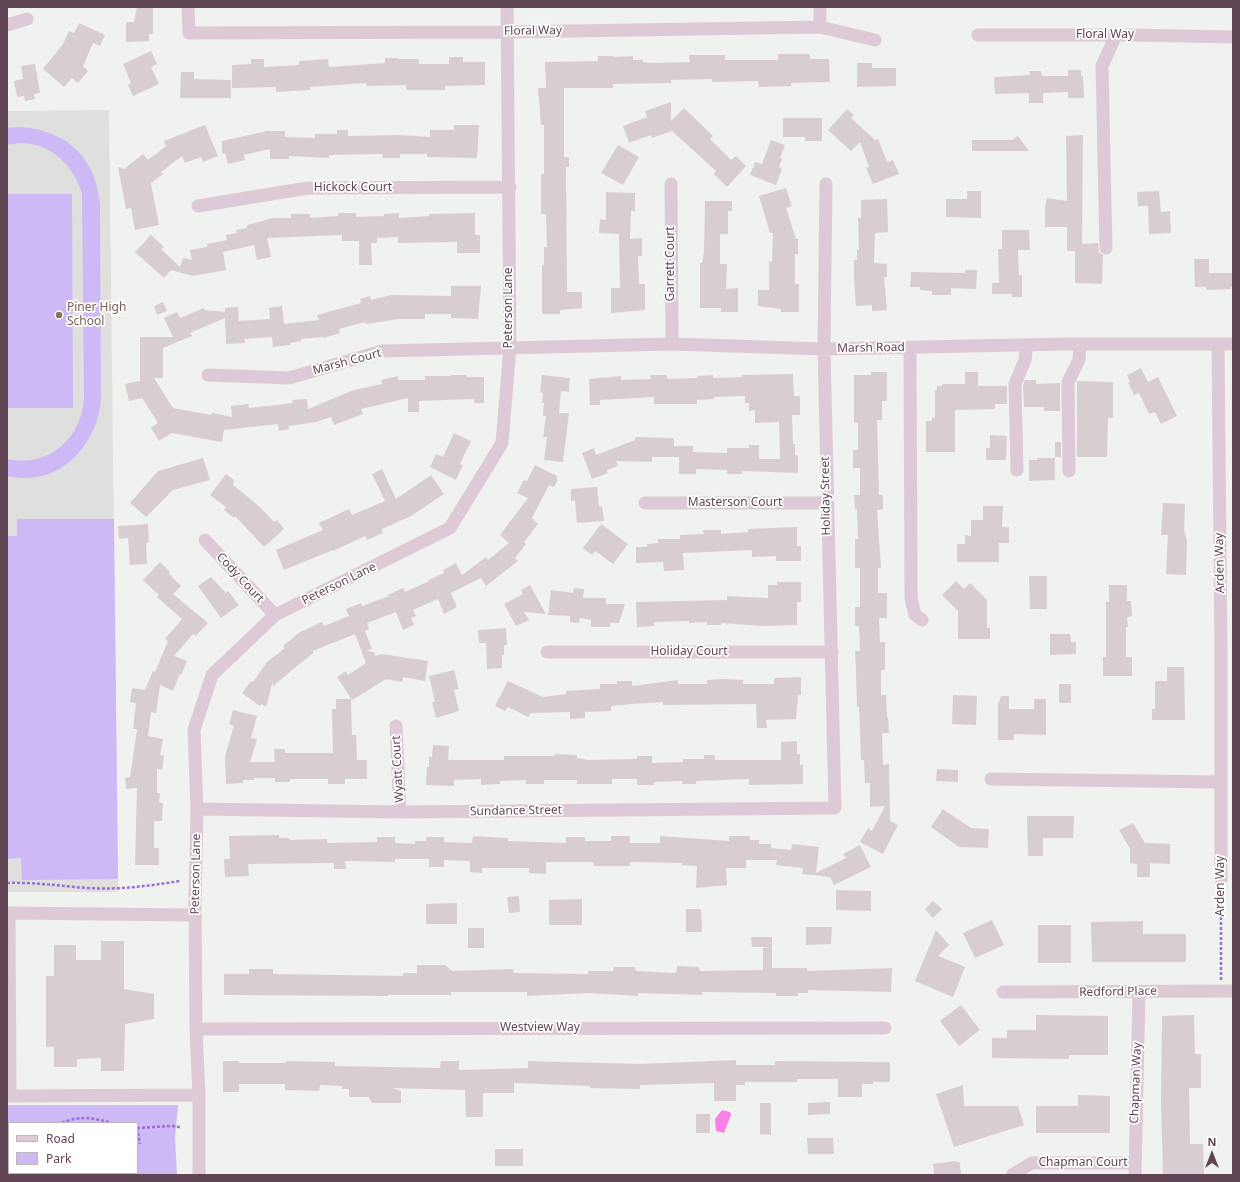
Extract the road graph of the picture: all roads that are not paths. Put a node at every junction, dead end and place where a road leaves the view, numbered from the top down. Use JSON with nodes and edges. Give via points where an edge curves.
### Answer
{"nodes":[{"id":1,"x":188,"y":7,"type":"edge"},
{"id":2,"x":507,"y":7,"type":"edge"},
{"id":3,"x":820,"y":7,"type":"edge"},
{"id":4,"x":27,"y":19,"type":"dead end"},
{"id":5,"x":7,"y":25,"type":"edge"},
{"id":6,"x":820,"y":27,"type":"junction"},
{"id":7,"x":507,"y":32,"type":"junction"},
{"id":8,"x":978,"y":35,"type":"dead end"},
{"id":9,"x":1116,"y":35,"type":"junction"},
{"id":10,"x":1233,"y":37,"type":"edge"},
{"id":11,"x":875,"y":40,"type":"dead end"},
{"id":12,"x":671,"y":184,"type":"dead end"},
{"id":13,"x":826,"y":184,"type":"dead end"},
{"id":14,"x":510,"y":188,"type":"junction"},
{"id":15,"x":198,"y":206,"type":"dead end"},
{"id":16,"x":1106,"y":248,"type":"dead end"},
{"id":17,"x":672,"y":344,"type":"junction"},
{"id":18,"x":1080,"y":344,"type":"junction"},
{"id":19,"x":1233,"y":344,"type":"edge"},
{"id":20,"x":1027,"y":345,"type":"junction"},
{"id":21,"x":1218,"y":345,"type":"junction"},
{"id":22,"x":510,"y":347,"type":"junction"},
{"id":23,"x":910,"y":347,"type":"junction"},
{"id":24,"x":824,"y":349,"type":"junction"},
{"id":25,"x":208,"y":375,"type":"dead end"},
{"id":26,"x":1017,"y":470,"type":"dead end"},
{"id":27,"x":1069,"y":471,"type":"dead end"},
{"id":28,"x":645,"y":503,"type":"dead end"},
{"id":29,"x":826,"y":503,"type":"junction"},
{"id":30,"x":205,"y":540,"type":"dead end"},
{"id":31,"x":275,"y":615,"type":"junction"},
{"id":32,"x":922,"y":620,"type":"dead end"},
{"id":33,"x":547,"y":652,"type":"dead end"},
{"id":34,"x":832,"y":652,"type":"junction"},
{"id":35,"x":396,"y":726,"type":"dead end"},
{"id":36,"x":991,"y":778,"type":"dead end"},
{"id":37,"x":1220,"y":782,"type":"junction"},
{"id":38,"x":835,"y":808,"type":"joint"},
{"id":39,"x":197,"y":809,"type":"junction"},
{"id":40,"x":400,"y":812,"type":"junction"},
{"id":41,"x":1221,"y":880,"type":"road end"},
{"id":42,"x":8,"y":913,"type":"edge"},
{"id":43,"x":195,"y":915,"type":"junction"},
{"id":44,"x":1227,"y":990,"type":"edge"},
{"id":45,"x":1003,"y":992,"type":"dead end"},
{"id":46,"x":1139,"y":992,"type":"junction"},
{"id":47,"x":884,"y":1028,"type":"dead end"},
{"id":48,"x":196,"y":1029,"type":"junction"},
{"id":49,"x":199,"y":1094,"type":"junction"},
{"id":50,"x":9,"y":1096,"type":"edge"},
{"id":51,"x":1134,"y":1169,"type":"edge"},
{"id":52,"x":199,"y":1175,"type":"edge"},
{"id":53,"x":1012,"y":1175,"type":"edge"}],
"edges":[{"from":1,"to":7,"type":"street","name":"Floral Way","via":[[188,33]]},
{"from":2,"to":7,"type":"street","name":"Peterson Lane"},
{"from":3,"to":6,"type":"street"},
{"from":4,"to":5,"type":"street"},
{"from":6,"to":7,"type":"street","name":"Floral Way"},
{"from":6,"to":11,"type":"street","name":"Floral Way"},
{"from":7,"to":14,"type":"street","name":"Peterson Lane"},
{"from":8,"to":9,"type":"street","name":"Floral Way"},
{"from":9,"to":10,"type":"street","name":"Floral Way"},
{"from":9,"to":16,"type":"street","via":[[1102,66]]},
{"from":12,"to":17,"type":"street","name":"Garrett Court"},
{"from":13,"to":24,"type":"street","name":"Holiday Street"},
{"from":14,"to":15,"type":"street","name":"Hickock Court","via":[[308,188]]},
{"from":14,"to":22,"type":"street","name":"Peterson Lane"},
{"from":17,"to":22,"type":"street","name":"Marsh Road"},
{"from":17,"to":24,"type":"street","name":"Marsh Road"},
{"from":18,"to":20,"type":"street","name":"Marsh Road"},
{"from":18,"to":21,"type":"street","name":"Marsh Road"},
{"from":18,"to":27,"type":"street","via":[[1079,360],[1068,382]]},
{"from":19,"to":21,"type":"street","name":"Marsh Road"},
{"from":20,"to":23,"type":"street","name":"Marsh Road"},
{"from":20,"to":26,"type":"street","via":[[1026,360],[1015,384]]},
{"from":21,"to":37,"type":"street","name":"Arden Way"},
{"from":22,"to":25,"type":"street","name":"Marsh Court","via":[[382,351],[289,378]]},
{"from":22,"to":31,"type":"street","name":"Peterson Lane","via":[[502,443],[450,528]]},
{"from":23,"to":24,"type":"street","name":"Marsh Road"},
{"from":23,"to":32,"type":"street","via":[[911,598],[915,616]]},
{"from":24,"to":29,"type":"street","name":"Holiday Street"},
{"from":28,"to":29,"type":"street","name":"Masterson Court"},
{"from":29,"to":34,"type":"street","name":"Holiday Street"},
{"from":30,"to":31,"type":"street","name":"Cody Court"},
{"from":31,"to":39,"type":"street","name":"Peterson Lane","via":[[212,675],[194,730]]},
{"from":33,"to":34,"type":"street","name":"Holiday Court"},
{"from":34,"to":38,"type":"street","name":"Holiday Street"},
{"from":35,"to":40,"type":"street","name":"Wyatt Court"},
{"from":36,"to":37,"type":"street"},
{"from":37,"to":41,"type":"street","name":"Arden Way"},
{"from":38,"to":40,"type":"street","name":"Sundance Street"},
{"from":39,"to":40,"type":"street","name":"Sundance Street"},
{"from":39,"to":43,"type":"street","name":"Peterson Lane"},
{"from":42,"to":43,"type":"street"},
{"from":42,"to":50,"type":"street"},
{"from":43,"to":48,"type":"street","name":"Peterson Lane"},
{"from":44,"to":46,"type":"street","name":"Redford Place"},
{"from":45,"to":46,"type":"street","name":"Redford Place"},
{"from":46,"to":51,"type":"street","name":"Chapman Way"},
{"from":47,"to":48,"type":"street","name":"Westview Way"},
{"from":48,"to":49,"type":"street","name":"Peterson Lane"},
{"from":49,"to":50,"type":"street"},
{"from":49,"to":52,"type":"street","name":"Peterson Lane"},
{"from":51,"to":53,"type":"street","name":"Chapman Court","via":[[1032,1163]]}]}
